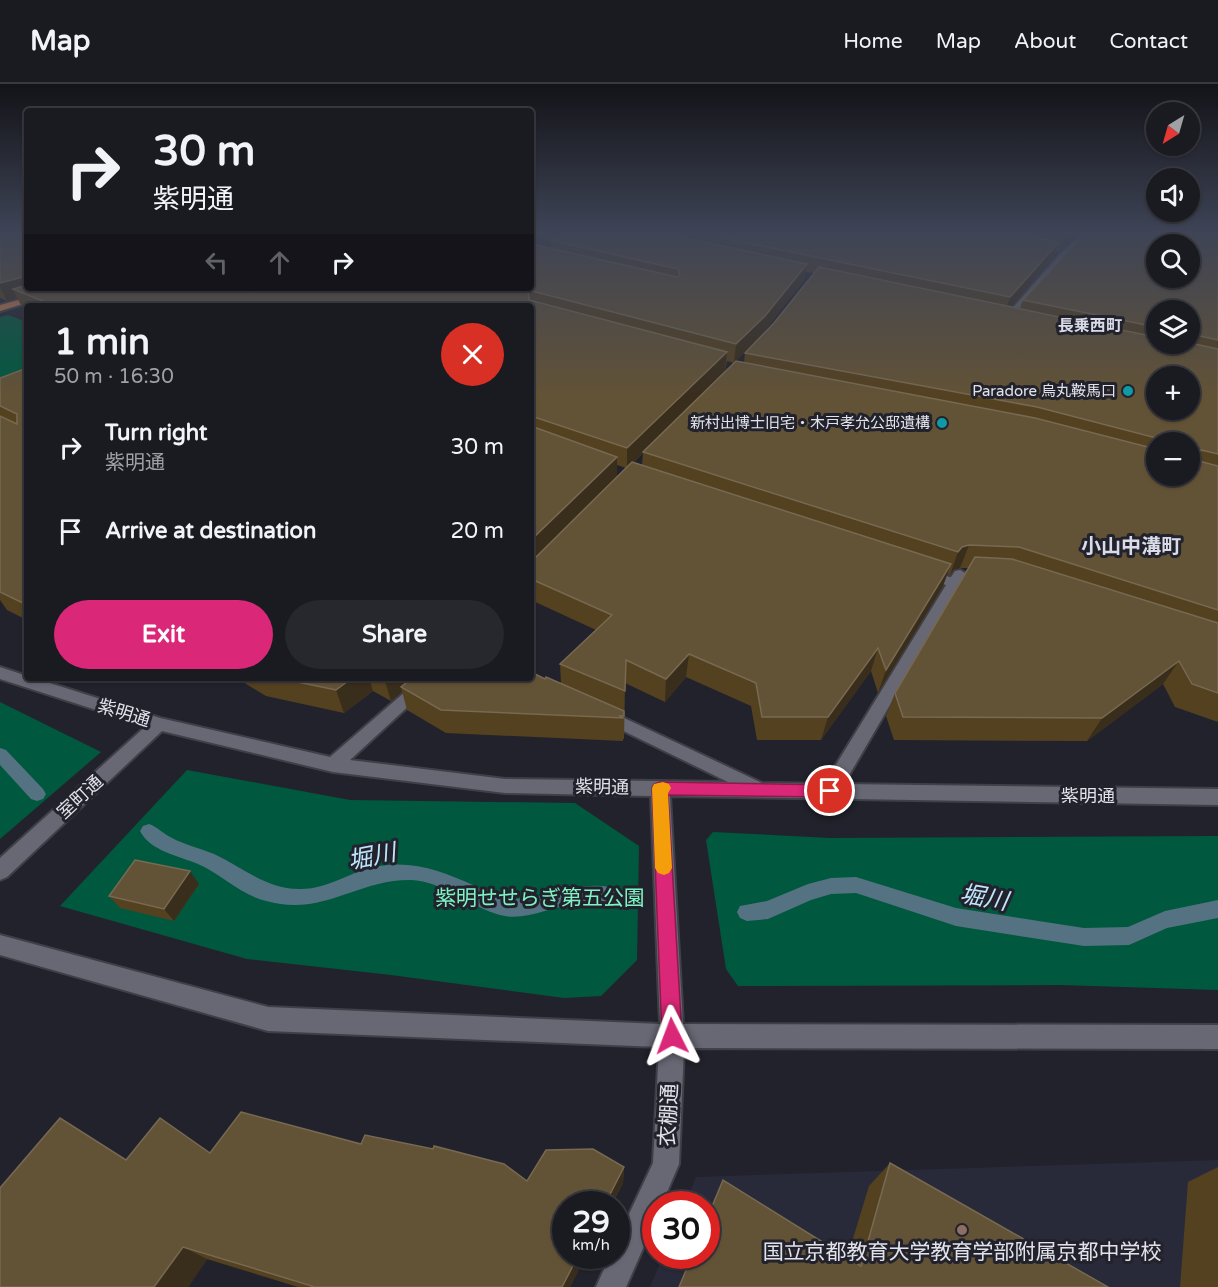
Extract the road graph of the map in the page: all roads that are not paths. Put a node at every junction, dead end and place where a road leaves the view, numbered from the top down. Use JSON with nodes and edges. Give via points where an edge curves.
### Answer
{"nodes":[{"id":1,"x":1036,"y":287,"type":"edge"},
{"id":2,"x":26,"y":291,"type":"edge"},
{"id":3,"x":60,"y":291,"type":"edge"},
{"id":4,"x":0,"y":298,"type":"edge"},
{"id":5,"x":0,"y":308,"type":"edge"},
{"id":6,"x":995,"y":317,"type":"edge"},
{"id":7,"x":1007,"y":320,"type":"junction"},
{"id":8,"x":1018,"y":322,"type":"edge"},
{"id":9,"x":910,"y":568,"type":"edge"},
{"id":10,"x":0,"y":673,"type":"edge"},
{"id":11,"x":24,"y":681,"type":"edge"},
{"id":12,"x":25,"y":681,"type":"edge"},
{"id":13,"x":427,"y":681,"type":"edge"},
{"id":14,"x":587,"y":707,"type":"edge"},
{"id":15,"x":159,"y":724,"type":"junction"},
{"id":16,"x":333,"y":765,"type":"junction"},
{"id":17,"x":660,"y":788,"type":"junction"},
{"id":18,"x":759,"y":790,"type":"junction"},
{"id":19,"x":830,"y":791,"type":"junction"},
{"id":20,"x":1218,"y":797,"type":"edge"},
{"id":21,"x":0,"y":871,"type":"edge"},
{"id":22,"x":0,"y":945,"type":"edge"},
{"id":23,"x":672,"y":1036,"type":"junction"},
{"id":24,"x":1218,"y":1037,"type":"edge"},
{"id":25,"x":611,"y":1287,"type":"edge"}],
"edges":[{"from":1,"to":7,"type":"street"},
{"from":2,"to":4,"type":"highway"},
{"from":3,"to":5,"type":"highway"},
{"from":6,"to":7,"type":"street"},
{"from":7,"to":8,"type":"street"},
{"from":9,"to":19,"type":"street","via":[[962,577]]},
{"from":10,"to":11,"type":"street","name":"紫明通"},
{"from":12,"to":15,"type":"street","name":"紫明通"},
{"from":13,"to":16,"type":"street"},
{"from":14,"to":18,"type":"street"},
{"from":15,"to":16,"type":"street","name":"紫明通"},
{"from":15,"to":21,"type":"street","name":"室町通"},
{"from":16,"to":17,"type":"street","name":"紫明通","via":[[506,786]]},
{"from":17,"to":18,"type":"street","name":"紫明通"},
{"from":17,"to":23,"type":"street","name":"衣棚通"},
{"from":18,"to":19,"type":"street","name":"紫明通"},
{"from":19,"to":20,"type":"street","name":"紫明通"},
{"from":22,"to":23,"type":"street","via":[[268,1020]]},
{"from":23,"to":24,"type":"street"},
{"from":23,"to":25,"type":"street","name":"衣棚通","via":[[666,1164]]}]}
